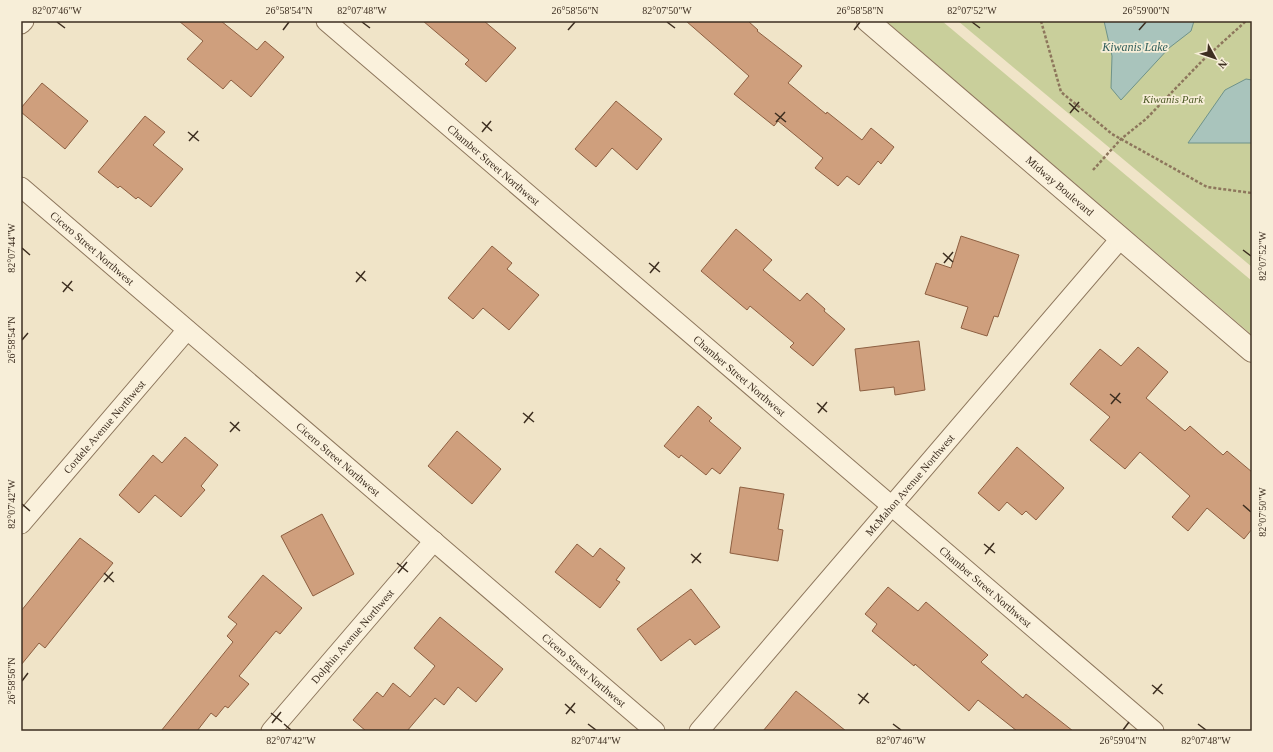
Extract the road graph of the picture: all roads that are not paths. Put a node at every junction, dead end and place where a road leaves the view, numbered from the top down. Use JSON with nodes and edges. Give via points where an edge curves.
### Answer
{"nodes":[{"id":1,"x":24,"y":21,"type":"edge"},
{"id":2,"x":326,"y":21,"type":"edge"},
{"id":3,"x":868,"y":21,"type":"edge"},
{"id":4,"x":21,"y":24,"type":"edge"},
{"id":5,"x":21,"y":188,"type":"edge"},
{"id":6,"x":1121,"y":238,"type":"junction"},
{"id":7,"x":187,"y":330,"type":"junction"},
{"id":8,"x":1252,"y":351,"type":"edge"},
{"id":9,"x":892,"y":506,"type":"junction"},
{"id":10,"x":21,"y":524,"type":"edge"},
{"id":11,"x":434,"y":541,"type":"junction"},
{"id":12,"x":271,"y":731,"type":"edge"},
{"id":13,"x":655,"y":731,"type":"edge"},
{"id":14,"x":699,"y":731,"type":"edge"},
{"id":15,"x":1154,"y":731,"type":"edge"}],
"edges":[{"from":1,"to":4,"type":"street"},
{"from":2,"to":9,"type":"street","name":"Chamber Street Northwest"},
{"from":3,"to":6,"type":"street","name":"Midway Boulevard"},
{"from":5,"to":7,"type":"street","name":"Cicero Street Northwest"},
{"from":6,"to":8,"type":"street","name":"Midway Boulevard"},
{"from":6,"to":9,"type":"street","name":"McMahon Avenue Northwest"},
{"from":7,"to":10,"type":"street","name":"Cordele Avenue Northwest"},
{"from":7,"to":11,"type":"street","name":"Cicero Street Northwest"},
{"from":9,"to":14,"type":"street","name":"McMahon Avenue Northwest"},
{"from":9,"to":15,"type":"street","name":"Chamber Street Northwest"},
{"from":11,"to":12,"type":"street","name":"Dolphin Avenue Northwest"},
{"from":11,"to":13,"type":"street","name":"Cicero Street Northwest"}]}
